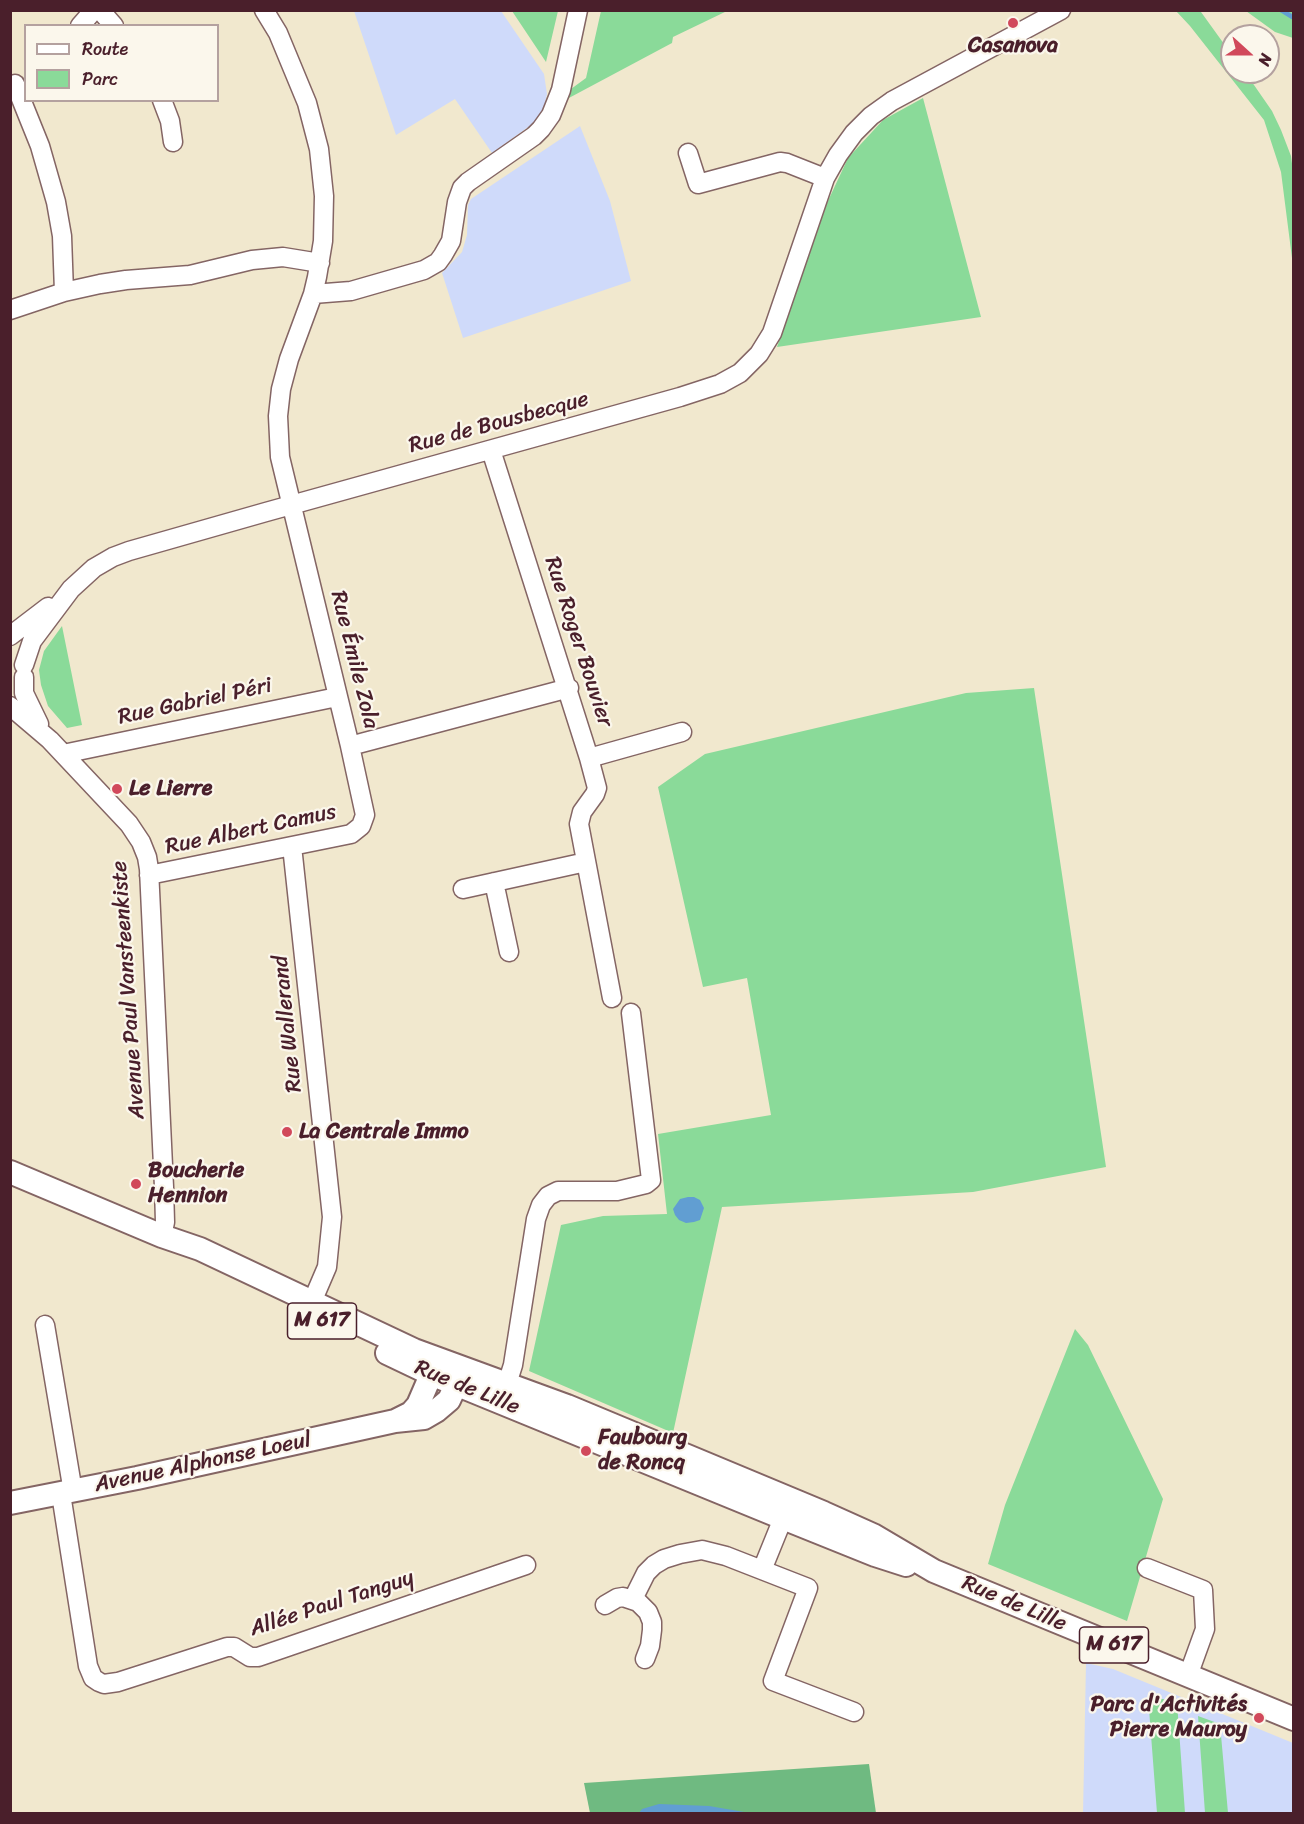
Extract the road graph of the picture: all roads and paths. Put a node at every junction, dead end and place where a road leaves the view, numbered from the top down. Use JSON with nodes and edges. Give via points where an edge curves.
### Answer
{"nodes":[{"id":1,"x":94,"y":10,"type":"edge"},
{"id":2,"x":100,"y":10,"type":"edge"},
{"id":3,"x":264,"y":10,"type":"edge"},
{"id":4,"x":578,"y":10,"type":"edge"},
{"id":5,"x":1061,"y":10,"type":"edge"},
{"id":6,"x":82,"y":24,"type":"edge"},
{"id":7,"x":112,"y":24,"type":"edge"},
{"id":8,"x":17,"y":83,"type":"edge"},
{"id":9,"x":163,"y":102,"type":"edge"},
{"id":10,"x":173,"y":142,"type":"dead end"},
{"id":11,"x":688,"y":153,"type":"dead end"},
{"id":12,"x":825,"y":178,"type":"junction"},
{"id":13,"x":320,"y":263,"type":"junction"},
{"id":14,"x":64,"y":292,"type":"junction"},
{"id":15,"x":313,"y":294,"type":"junction"},
{"id":16,"x":10,"y":310,"type":"edge"},
{"id":17,"x":491,"y":450,"type":"junction"},
{"id":18,"x":292,"y":504,"type":"junction"},
{"id":19,"x":71,"y":589,"type":"junction"},
{"id":20,"x":10,"y":636,"type":"edge"},
{"id":21,"x":10,"y":647,"type":"edge"},
{"id":22,"x":24,"y":671,"type":"junction"},
{"id":23,"x":568,"y":688,"type":"junction"},
{"id":24,"x":10,"y":692,"type":"edge"},
{"id":25,"x":337,"y":697,"type":"junction"},
{"id":26,"x":10,"y":706,"type":"edge"},
{"id":27,"x":682,"y":732,"type":"dead end"},
{"id":28,"x":50,"y":740,"type":"junction"},
{"id":29,"x":350,"y":746,"type":"junction"},
{"id":30,"x":63,"y":754,"type":"junction"},
{"id":31,"x":590,"y":758,"type":"junction"},
{"id":32,"x":361,"y":826,"type":"joint"},
{"id":33,"x":292,"y":846,"type":"junction"},
{"id":34,"x":586,"y":862,"type":"junction"},
{"id":35,"x":149,"y":875,"type":"junction"},
{"id":36,"x":494,"y":882,"type":"junction"},
{"id":37,"x":463,"y":889,"type":"dead end"},
{"id":38,"x":509,"y":952,"type":"dead end"},
{"id":39,"x":612,"y":998,"type":"dead end"},
{"id":40,"x":631,"y":1013,"type":"dead end"},
{"id":41,"x":10,"y":1172,"type":"edge"},
{"id":42,"x":162,"y":1236,"type":"junction"},
{"id":43,"x":312,"y":1302,"type":"junction"},
{"id":44,"x":45,"y":1325,"type":"dead end"},
{"id":45,"x":434,"y":1367,"type":"junction"},
{"id":46,"x":460,"y":1376,"type":"junction"},
{"id":47,"x":507,"y":1384,"type":"junction"},
{"id":48,"x":395,"y":1421,"type":"junction"},
{"id":49,"x":67,"y":1493,"type":"junction"},
{"id":50,"x":10,"y":1503,"type":"edge"},
{"id":51,"x":787,"y":1508,"type":"junction"},
{"id":52,"x":526,"y":1565,"type":"dead end"},
{"id":53,"x":1147,"y":1568,"type":"dead end"},
{"id":54,"x":762,"y":1570,"type":"junction"},
{"id":55,"x":633,"y":1599,"type":"junction"},
{"id":56,"x":605,"y":1605,"type":"dead end"},
{"id":57,"x":645,"y":1659,"type":"dead end"},
{"id":58,"x":1188,"y":1676,"type":"junction"},
{"id":59,"x":854,"y":1712,"type":"dead end"},
{"id":60,"x":1293,"y":1719,"type":"edge"}],
"edges":[{"from":1,"to":6,"type":"street"},
{"from":2,"to":7,"type":"street"},
{"from":3,"to":13,"type":"street","name":"Rue Émile Zola","via":[[293,66],[320,149],[325,211]]},
{"from":4,"to":15,"type":"street","via":[[561,90],[551,115],[534,136],[462,188],[451,241],[438,262],[424,270],[351,291]]},
{"from":5,"to":12,"type":"street","name":"Rue de Bousbecque","via":[[882,107],[854,133]]},
{"from":8,"to":14,"type":"street","via":[[56,202]]},
{"from":9,"to":10,"type":"street"},
{"from":11,"to":12,"type":"street","via":[[698,184],[780,162]]},
{"from":12,"to":17,"type":"street","name":"Rue de Bousbecque","via":[[772,333],[740,373],[698,392]]},
{"from":13,"to":14,"type":"street","via":[[272,257],[190,275],[126,280]]},
{"from":13,"to":15,"type":"street","name":"Rue Émile Zola"},
{"from":14,"to":16,"type":"street"},
{"from":15,"to":18,"type":"street","name":"Rue Émile Zola","via":[[289,359],[279,401],[280,457]]},
{"from":17,"to":18,"type":"street","name":"Rue de Bousbecque"},
{"from":17,"to":23,"type":"street","name":"Rue Roger Bouvier"},
{"from":18,"to":19,"type":"street","name":"Rue de Bousbecque","via":[[129,551],[101,563]]},
{"from":18,"to":25,"type":"street","name":"Rue Émile Zola"},
{"from":19,"to":20,"type":"street","name":"Rue de Bousbecque"},
{"from":19,"to":22,"type":"street","name":"Rue de Bousbecque","via":[[37,632],[27,652]]},
{"from":21,"to":22,"type":"street","via":[[19,654]]},
{"from":22,"to":24,"type":"street","via":[[17,687]]},
{"from":22,"to":28,"type":"street","name":"Avenue Paul Vansteenkiste","via":[[28,704]]},
{"from":23,"to":29,"type":"street"},
{"from":23,"to":31,"type":"street","name":"Rue Roger Bouvier"},
{"from":25,"to":29,"type":"street","name":"Rue Émile Zola"},
{"from":25,"to":30,"type":"street","name":"Rue Gabriel Péri"},
{"from":26,"to":28,"type":"street","name":"Avenue Paul Vansteenkiste"},
{"from":27,"to":31,"type":"street","name":"Rue Roger Bouvier"},
{"from":28,"to":30,"type":"street","name":"Avenue Paul Vansteenkiste"},
{"from":29,"to":32,"type":"street","name":"Rue Émile Zola","via":[[365,811]]},
{"from":30,"to":35,"type":"street","name":"Avenue Paul Vansteenkiste","via":[[136,833],[145,851]]},
{"from":31,"to":34,"type":"street","via":[[597,791],[579,820]]},
{"from":32,"to":33,"type":"street","name":"Rue Albert Camus","via":[[351,834]]},
{"from":33,"to":35,"type":"street","name":"Rue Albert Camus"},
{"from":33,"to":43,"type":"street","name":"Rue Wallerand","via":[[332,1217],[327,1267]]},
{"from":34,"to":36,"type":"street"},
{"from":34,"to":39,"type":"street"},
{"from":35,"to":42,"type":"street","name":"Avenue Paul Vansteenkiste","via":[[164,1187]]},
{"from":36,"to":37,"type":"street"},
{"from":36,"to":38,"type":"street"},
{"from":40,"to":47,"type":"street","via":[[651,1179],[646,1185],[617,1191],[558,1191],[541,1205]]},
{"from":41,"to":42,"type":"main road","name":"Rue de Lille","number":"M 617"},
{"from":42,"to":43,"type":"main road","name":"Rue de Lille","number":"M 617","via":[[200,1249]]},
{"from":42,"to":45,"type":"main road","name":"Rue de Lille","number":"M 617","via":[[187,1258]]},
{"from":43,"to":45,"type":"main road","name":"Rue de Lille","number":"M 617"},
{"from":44,"to":49,"type":"street"},
{"from":45,"to":46,"type":"main road","name":"Rue de Lille","number":"M 617"},
{"from":45,"to":48,"type":"main road","name":"Avenue Alphonse Loeul","via":[[414,1411]]},
{"from":46,"to":47,"type":"main road","name":"Rue de Lille","number":"M 617"},
{"from":46,"to":48,"type":"main road","name":"Avenue Alphonse Loeul","via":[[449,1400],[433,1413],[420,1419]]},
{"from":46,"to":51,"type":"main road","name":"Rue de Lille","number":"M 617"},
{"from":47,"to":51,"type":"main road","name":"Rue de Lille","number":"M 617","via":[[567,1406]]},
{"from":48,"to":49,"type":"main road","name":"Avenue Alphonse Loeul"},
{"from":49,"to":50,"type":"main road","name":"Avenue Alphonse Loeul"},
{"from":49,"to":52,"type":"street","name":"Allée Paul Tanguy","via":[[88,1666],[93,1678],[104,1684],[118,1683],[226,1647],[258,1657]]},
{"from":51,"to":54,"type":"street"},
{"from":51,"to":58,"type":"main road","name":"Rue de Lille","number":"M 617","via":[[875,1555],[934,1571]]},
{"from":53,"to":58,"type":"street","via":[[1203,1590],[1205,1629]]},
{"from":54,"to":55,"type":"street","via":[[714,1552],[680,1554],[654,1565]]},
{"from":54,"to":59,"type":"street","via":[[808,1588],[773,1681]]},
{"from":55,"to":56,"type":"street","via":[[617,1598]]},
{"from":55,"to":57,"type":"street","via":[[652,1622]]},
{"from":58,"to":60,"type":"main road","name":"Rue de Lille","number":"M 617"}]}
